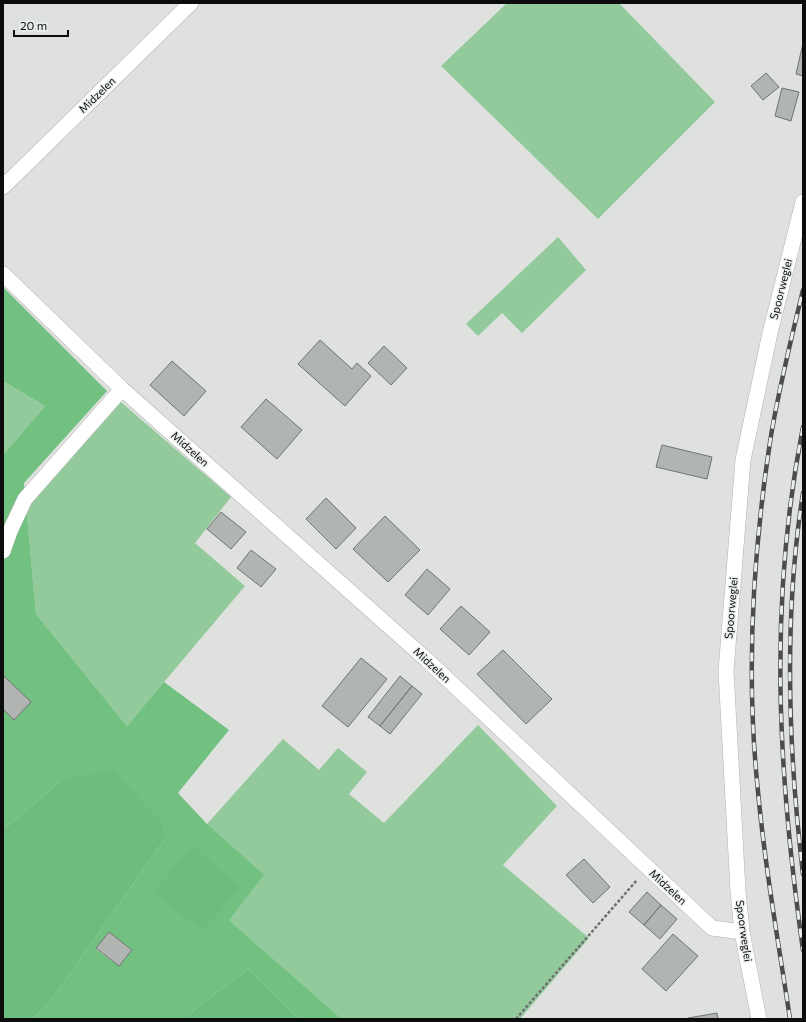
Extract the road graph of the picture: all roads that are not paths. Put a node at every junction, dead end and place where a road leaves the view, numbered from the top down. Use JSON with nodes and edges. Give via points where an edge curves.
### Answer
{"nodes":[{"id":1,"x":190,"y":3,"type":"edge"},
{"id":2,"x":3,"y":186,"type":"edge"},
{"id":3,"x":803,"y":202,"type":"edge"},
{"id":4,"x":3,"y":274,"type":"edge"},
{"id":5,"x":122,"y":389,"type":"junction"},
{"id":6,"x":3,"y":550,"type":"edge"},
{"id":7,"x":742,"y":932,"type":"junction"},
{"id":8,"x":759,"y":1019,"type":"edge"}],
"edges":[{"from":1,"to":2,"type":"street","name":"Midzelen"},
{"from":3,"to":7,"type":"street","name":"Spoorweglei","via":[[770,333],[743,460],[726,671]]},
{"from":4,"to":5,"type":"street","name":"Midzelen"},
{"from":5,"to":6,"type":"street","via":[[25,499]]},
{"from":5,"to":7,"type":"street","name":"Midzelen","via":[[427,660],[712,928]]},
{"from":7,"to":8,"type":"street","name":"Spoorweglei"}]}
